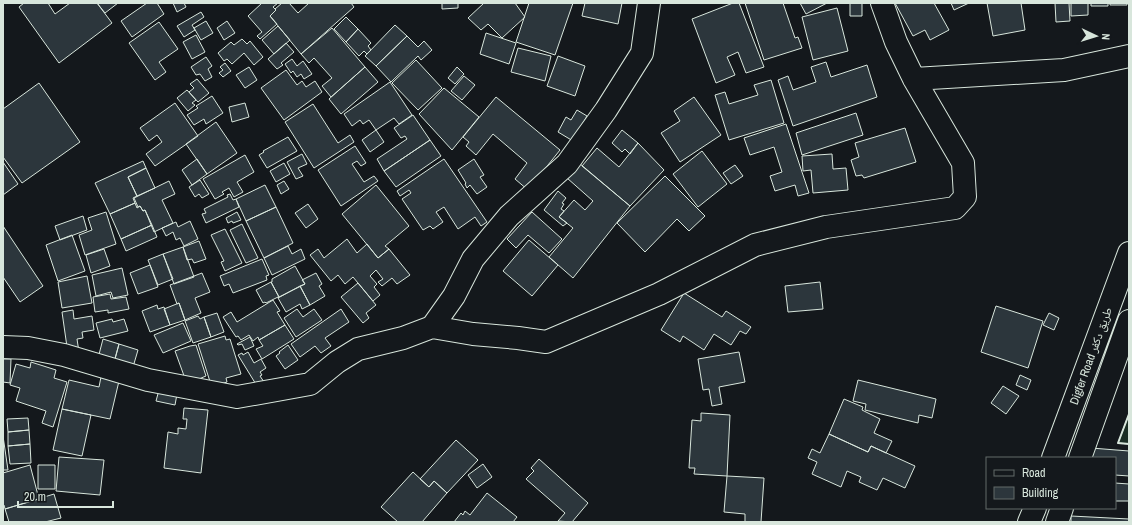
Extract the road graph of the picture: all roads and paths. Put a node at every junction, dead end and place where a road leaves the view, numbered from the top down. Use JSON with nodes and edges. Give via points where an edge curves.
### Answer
{"nodes":[{"id":1,"x":649,"y":3,"type":"edge"},
{"id":2,"x":882,"y":3,"type":"edge"},
{"id":3,"x":1129,"y":56,"type":"edge"},
{"id":4,"x":914,"y":79,"type":"junction"},
{"id":5,"x":1129,"y":253,"type":"edge"},
{"id":6,"x":1129,"y":321,"type":"edge"},
{"id":7,"x":432,"y":327,"type":"junction"},
{"id":8,"x":3,"y":347,"type":"edge"},
{"id":9,"x":1053,"y":457,"type":"edge"},
{"id":10,"x":1080,"y":457,"type":"edge"},
{"id":11,"x":1034,"y":509,"type":"edge"},
{"id":12,"x":1062,"y":509,"type":"edge"},
{"id":13,"x":1029,"y":522,"type":"edge"},
{"id":14,"x":1057,"y":522,"type":"edge"}],
"edges":[{"from":1,"to":7,"type":"street","via":[[642,53],[606,110],[567,164],[509,216],[473,259],[454,296]]},
{"from":2,"to":4,"type":"street","via":[[896,42]]},
{"from":3,"to":4,"type":"street","via":[[1064,70]]},
{"from":4,"to":7,"type":"street","via":[[963,163],[964,197],[955,208],[826,227],[755,245],[659,294],[546,342]]},
{"from":5,"to":9,"type":"street","name":"Digfer Road طريق دكفر"},
{"from":6,"to":10,"type":"street","name":"Digfer Road طريق دكفر"},
{"from":7,"to":8,"type":"street","via":[[403,338],[358,349],[310,384],[237,397],[148,380],[35,349]]},
{"from":11,"to":13,"type":"street"},
{"from":12,"to":14,"type":"street"}]}
